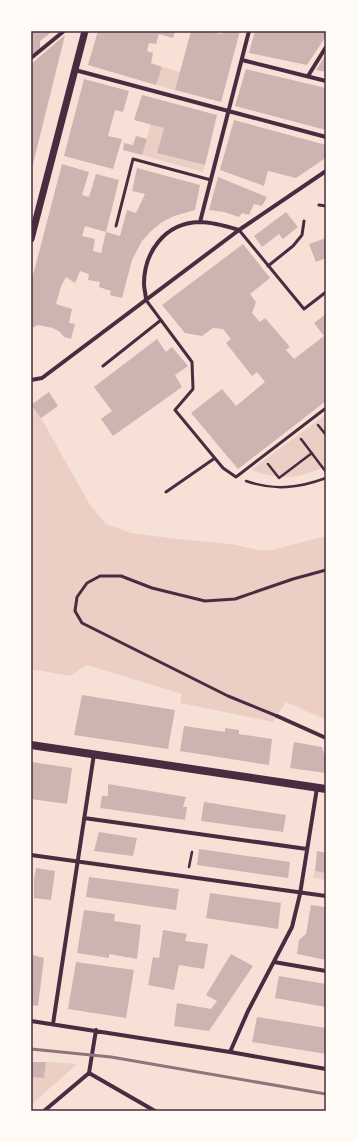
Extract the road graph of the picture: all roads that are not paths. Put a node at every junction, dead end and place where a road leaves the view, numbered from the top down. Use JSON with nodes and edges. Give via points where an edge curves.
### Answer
{"nodes":[{"id":1,"x":64,"y":31,"type":"edge"},
{"id":2,"x":85,"y":31,"type":"edge"},
{"id":3,"x":249,"y":31,"type":"edge"},
{"id":4,"x":326,"y":47,"type":"edge"},
{"id":5,"x":31,"y":58,"type":"edge"},
{"id":6,"x":242,"y":60,"type":"junction"},
{"id":7,"x":74,"y":70,"type":"junction"},
{"id":8,"x":308,"y":76,"type":"junction"},
{"id":9,"x":326,"y":81,"type":"edge"},
{"id":10,"x":228,"y":111,"type":"junction"},
{"id":11,"x":326,"y":137,"type":"edge"},
{"id":12,"x":326,"y":171,"type":"edge"},
{"id":13,"x":211,"y":180,"type":"junction"},
{"id":14,"x":319,"y":206,"type":"dead end"},
{"id":15,"x":326,"y":206,"type":"edge"},
{"id":16,"x":304,"y":221,"type":"dead end"},
{"id":17,"x":200,"y":222,"type":"junction"},
{"id":18,"x":116,"y":226,"type":"dead end"},
{"id":19,"x":239,"y":230,"type":"junction"},
{"id":20,"x":31,"y":239,"type":"edge"},
{"id":21,"x":268,"y":266,"type":"junction"},
{"id":22,"x":326,"y":292,"type":"edge"},
{"id":23,"x":146,"y":300,"type":"junction"},
{"id":24,"x":161,"y":320,"type":"junction"},
{"id":25,"x":103,"y":366,"type":"dead end"},
{"id":26,"x":31,"y":380,"type":"edge"},
{"id":27,"x":326,"y":408,"type":"edge"},
{"id":28,"x":215,"y":458,"type":"junction"},
{"id":29,"x":166,"y":492,"type":"dead end"},
{"id":30,"x":326,"y":570,"type":"edge"},
{"id":31,"x":277,"y":716,"type":"joint"},
{"id":32,"x":326,"y":738,"type":"edge"},
{"id":33,"x":31,"y":745,"type":"edge"},
{"id":34,"x":94,"y":754,"type":"junction"},
{"id":35,"x":317,"y":788,"type":"junction"},
{"id":36,"x":326,"y":789,"type":"edge"},
{"id":37,"x":84,"y":818,"type":"junction"},
{"id":38,"x":307,"y":849,"type":"junction"},
{"id":39,"x":31,"y":855,"type":"edge"},
{"id":40,"x":78,"y":862,"type":"junction"},
{"id":41,"x":300,"y":894,"type":"junction"},
{"id":42,"x":326,"y":896,"type":"edge"},
{"id":43,"x":274,"y":962,"type":"junction"},
{"id":44,"x":326,"y":971,"type":"edge"},
{"id":45,"x":31,"y":1020,"type":"edge"},
{"id":46,"x":54,"y":1024,"type":"junction"},
{"id":47,"x":96,"y":1030,"type":"junction"},
{"id":48,"x":230,"y":1052,"type":"junction"},
{"id":49,"x":326,"y":1069,"type":"edge"},
{"id":50,"x":89,"y":1073,"type":"junction"},
{"id":51,"x":44,"y":1111,"type":"edge"},
{"id":52,"x":155,"y":1111,"type":"edge"}],
"edges":[{"from":1,"to":5,"type":"street"},
{"from":2,"to":7,"type":"street"},
{"from":3,"to":6,"type":"street"},
{"from":4,"to":8,"type":"street"},
{"from":6,"to":8,"type":"street"},
{"from":6,"to":10,"type":"street"},
{"from":7,"to":10,"type":"street"},
{"from":7,"to":20,"type":"street"},
{"from":8,"to":9,"type":"street"},
{"from":10,"to":11,"type":"street"},
{"from":10,"to":13,"type":"street"},
{"from":12,"to":19,"type":"street"},
{"from":13,"to":17,"type":"street"},
{"from":13,"to":18,"type":"lane","via":[[134,159]]},
{"from":14,"to":15,"type":"lane"},
{"from":16,"to":21,"type":"lane","via":[[302,235],[293,246]]},
{"from":17,"to":19,"type":"street"},
{"from":17,"to":23,"type":"street","via":[[178,226],[159,240],[150,253],[146,269]]},
{"from":19,"to":21,"type":"lane"},
{"from":19,"to":23,"type":"street"},
{"from":21,"to":22,"type":"lane","via":[[304,309]]},
{"from":23,"to":24,"type":"lane"},
{"from":23,"to":26,"type":"street","via":[[42,378]]},
{"from":24,"to":25,"type":"lane"},
{"from":24,"to":28,"type":"lane","via":[[192,362],[192,389],[176,410]]},
{"from":27,"to":28,"type":"lane","via":[[236,477],[223,468]]},
{"from":28,"to":29,"type":"lane"},
{"from":30,"to":31,"type":"lane","via":[[235,599],[205,601],[152,588],[121,576],[100,576],[87,583],[77,597],[75,611],[82,622],[228,696]]},
{"from":31,"to":32,"type":"street"},
{"from":33,"to":34,"type":"main road"},
{"from":34,"to":35,"type":"main road"},
{"from":34,"to":37,"type":"street"},
{"from":35,"to":36,"type":"main road"},
{"from":35,"to":38,"type":"street"},
{"from":37,"to":38,"type":"street"},
{"from":37,"to":40,"type":"street"},
{"from":38,"to":41,"type":"street"},
{"from":39,"to":40,"type":"street"},
{"from":40,"to":41,"type":"street"},
{"from":40,"to":46,"type":"street"},
{"from":41,"to":42,"type":"street"},
{"from":41,"to":43,"type":"street","via":[[292,927]]},
{"from":43,"to":44,"type":"street"},
{"from":43,"to":48,"type":"street"},
{"from":45,"to":46,"type":"street"},
{"from":46,"to":47,"type":"street"},
{"from":47,"to":48,"type":"street"},
{"from":47,"to":50,"type":"street"},
{"from":48,"to":49,"type":"street"},
{"from":50,"to":51,"type":"street"},
{"from":50,"to":52,"type":"street"}]}
